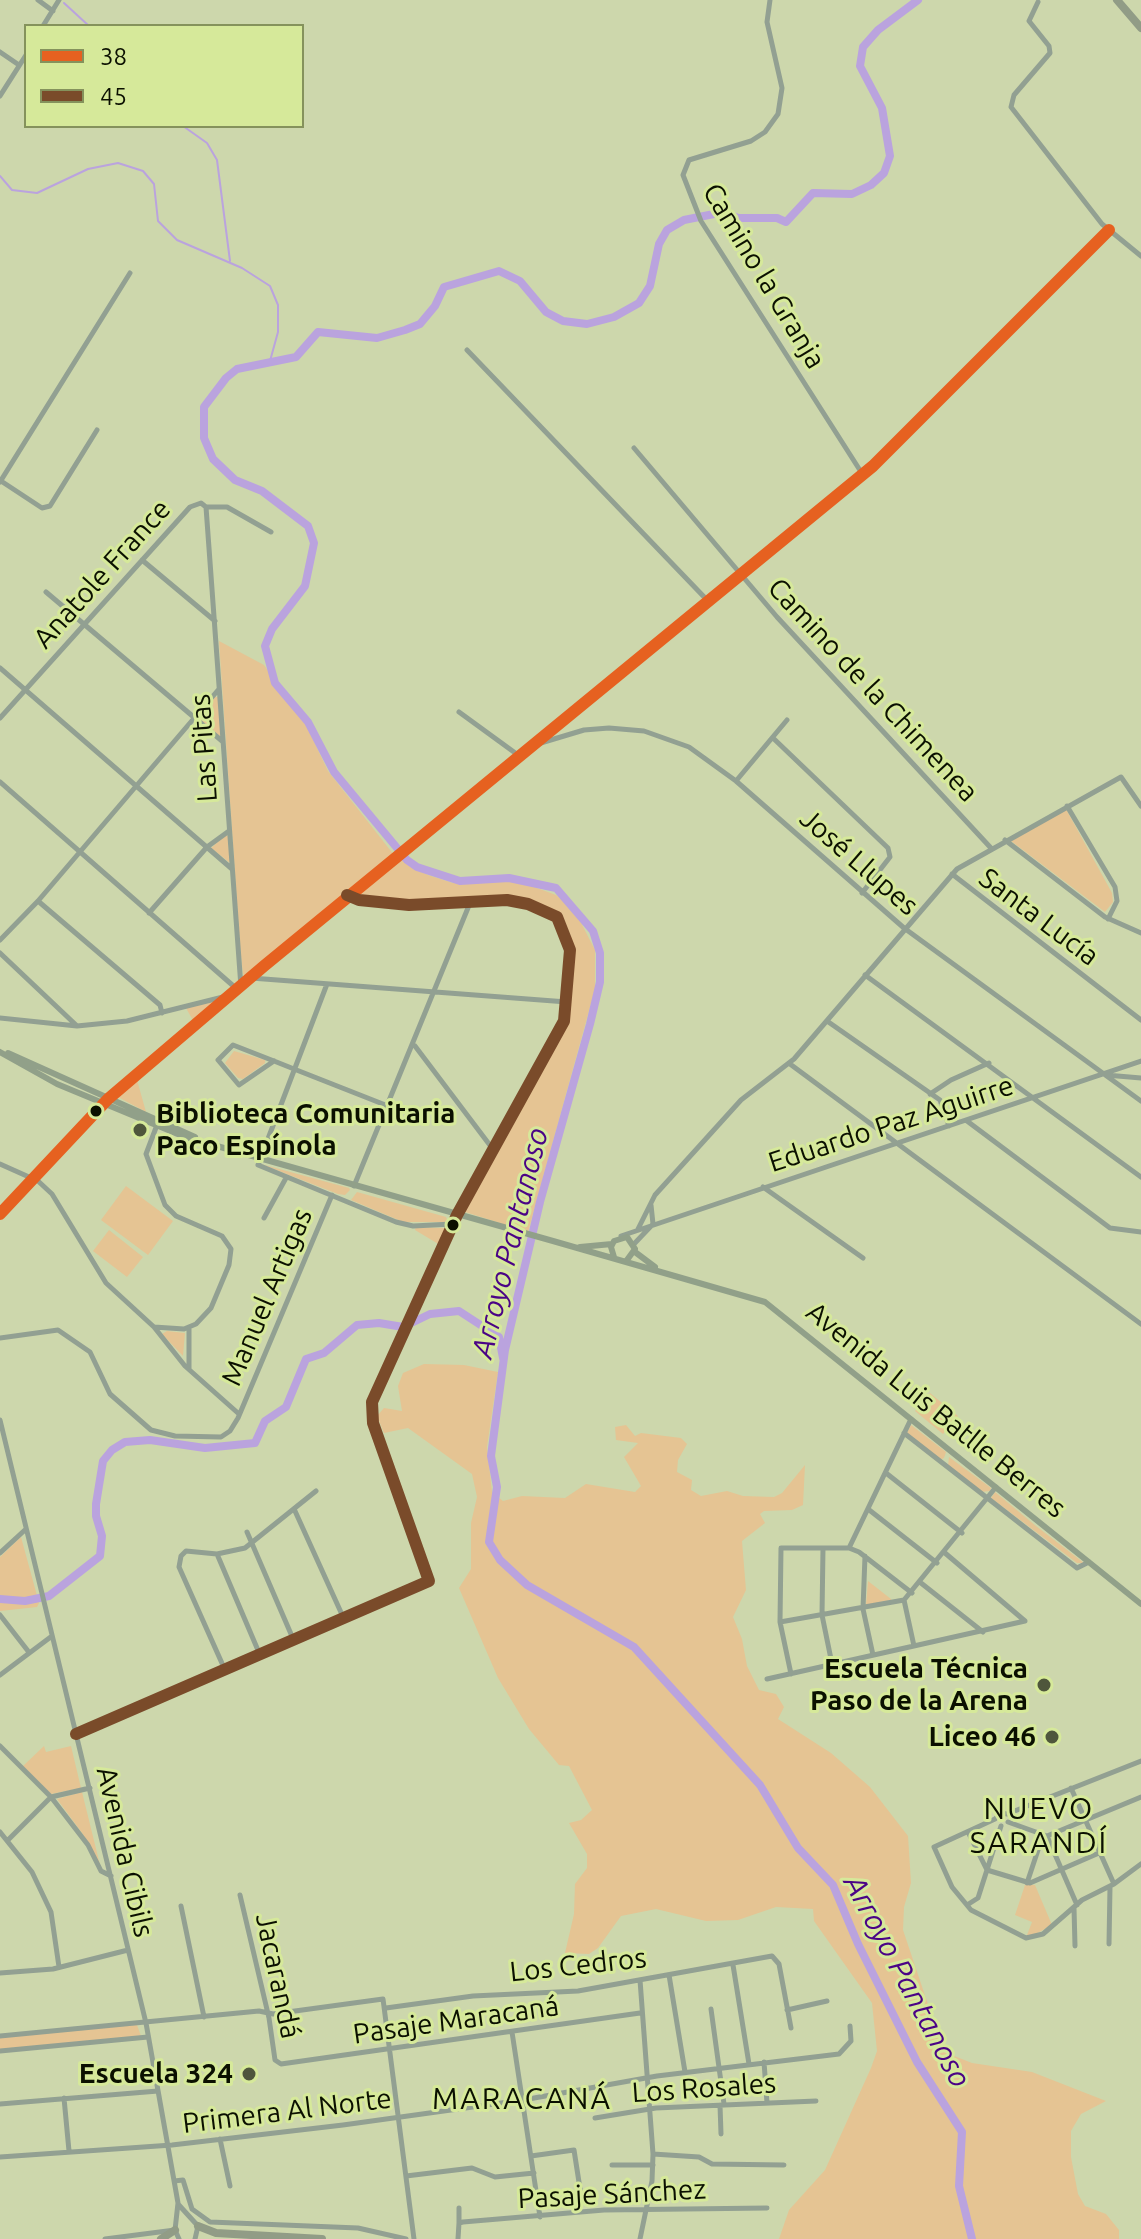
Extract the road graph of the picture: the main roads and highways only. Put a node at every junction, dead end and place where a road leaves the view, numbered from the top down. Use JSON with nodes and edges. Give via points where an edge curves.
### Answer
{"nodes":[{"id":1,"x":1117,"y":0,"type":"edge"},
{"id":2,"x":1141,"y":28,"type":"edge"},
{"id":3,"x":0,"y":1050,"type":"edge"},
{"id":4,"x":106,"y":1102,"type":"junction"},
{"id":5,"x":157,"y":1124,"type":"junction"},
{"id":6,"x":550,"y":1240,"type":"junction"},
{"id":7,"x":612,"y":1244,"type":"junction"},
{"id":8,"x":635,"y":1248,"type":"junction"},
{"id":9,"x":614,"y":1257,"type":"junction"},
{"id":10,"x":627,"y":1260,"type":"junction"},
{"id":11,"x":689,"y":1280,"type":"junction"},
{"id":12,"x":1141,"y":1604,"type":"edge"},
{"id":13,"x":195,"y":2223,"type":"road end"},
{"id":14,"x":176,"y":2227,"type":"road end"},
{"id":15,"x":161,"y":2239,"type":"edge"},
{"id":16,"x":322,"y":2239,"type":"edge"}],
"edges":[{"from":1,"to":2,"type":"highway"},
{"from":3,"to":4,"type":"main road"},
{"from":3,"to":4,"type":"main road","via":[[71,1090]]},
{"from":4,"to":5,"type":"main road"},
{"from":4,"to":5,"type":"main road"},
{"from":5,"to":6,"type":"main road","via":[[258,1160]]},
{"from":6,"to":7,"type":"main road","via":[[592,1248]]},
{"from":6,"to":9,"type":"main road"},
{"from":7,"to":8,"type":"main road","name":"Avenida Luis Batlle Berres","via":[[620,1237]]},
{"from":7,"to":9,"type":"main road"},
{"from":8,"to":10,"type":"main road"},
{"from":8,"to":11,"type":"main road","name":"Avenida Luis Batlle Berres","via":[[650,1265]]},
{"from":9,"to":10,"type":"main road","name":"Avenida Luis Batlle Berres"},
{"from":10,"to":11,"type":"main road","name":"Avenida Luis Batlle Berres"},
{"from":11,"to":12,"type":"main road","name":"Avenida Luis Batlle Berres","via":[[765,1302]]},
{"from":13,"to":16,"type":"highway","via":[[216,2233]]},
{"from":14,"to":15,"type":"highway"}]}
